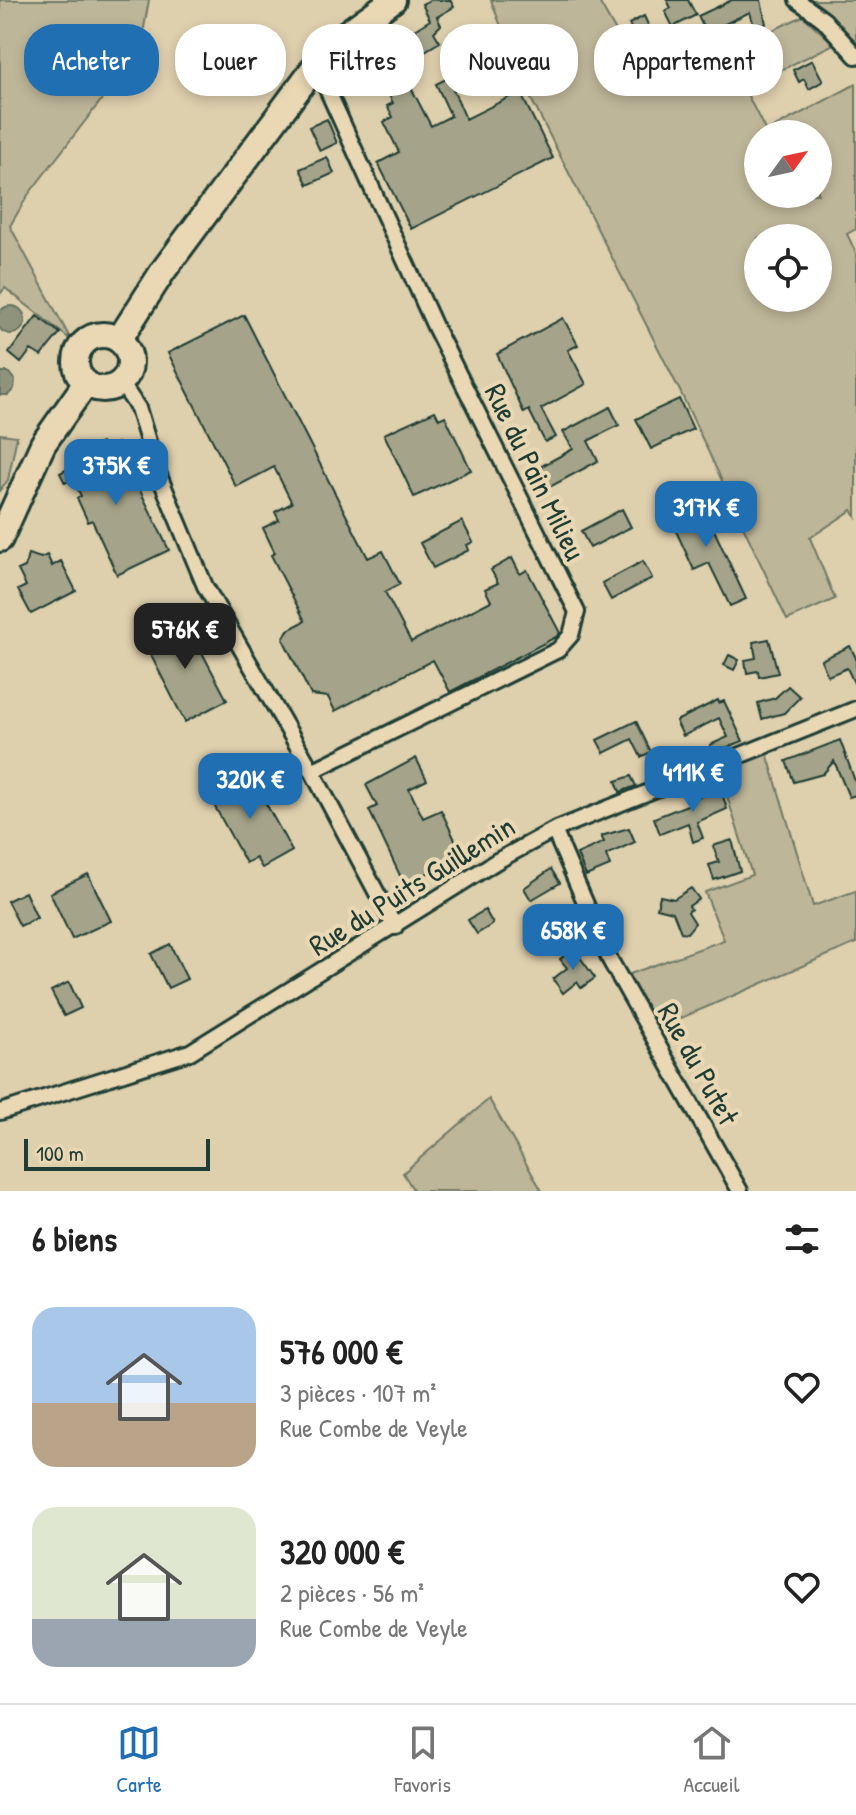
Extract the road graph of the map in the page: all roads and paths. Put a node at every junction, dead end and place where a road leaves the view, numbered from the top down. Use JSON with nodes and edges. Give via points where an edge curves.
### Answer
{"nodes":[{"id":1,"x":393,"y":0,"type":"edge"},
{"id":2,"x":797,"y":0,"type":"edge"},
{"id":3,"x":360,"y":24,"type":"edge"},
{"id":4,"x":856,"y":56,"type":"edge"},
{"id":5,"x":302,"y":84,"type":"edge"},
{"id":6,"x":330,"y":96,"type":"edge"},
{"id":7,"x":119,"y":340,"type":"junction"},
{"id":8,"x":86,"y":383,"type":"junction"},
{"id":9,"x":121,"y":383,"type":"junction"},
{"id":10,"x":0,"y":539,"type":"edge"},
{"id":11,"x":856,"y":709,"type":"edge"},
{"id":12,"x":312,"y":771,"type":"junction"},
{"id":13,"x":554,"y":830,"type":"junction"},
{"id":14,"x":395,"y":927,"type":"junction"},
{"id":15,"x":0,"y":1112,"type":"edge"},
{"id":16,"x":740,"y":1191,"type":"edge"}],
"edges":[{"from":1,"to":3,"type":"main road"},
{"from":2,"to":4,"type":"street","via":[[824,20]]},
{"from":5,"to":7,"type":"main road","via":[[163,271]]},
{"from":6,"to":12,"type":"street","name":"Rue du Pain Milieu","via":[[436,329],[577,612],[571,635],[558,650]]},
{"from":7,"to":8,"type":"main road","via":[[101,335],[84,342],[77,368]]},
{"from":7,"to":9,"type":"main road","via":[[130,357]]},
{"from":8,"to":9,"type":"main road","via":[[104,389]]},
{"from":8,"to":10,"type":"main road","via":[[43,444]]},
{"from":9,"to":12,"type":"street","via":[[138,408],[156,468],[205,586]]},
{"from":11,"to":13,"type":"street","name":"Rue du Puits Guillemin"},
{"from":12,"to":14,"type":"street"},
{"from":13,"to":14,"type":"street","name":"Rue du Puits Guillemin"},
{"from":13,"to":16,"type":"street","name":"Rue du Putet","via":[[610,960]]},
{"from":14,"to":15,"type":"street","name":"Rue du Puits Guillemin","via":[[190,1052]]}]}
